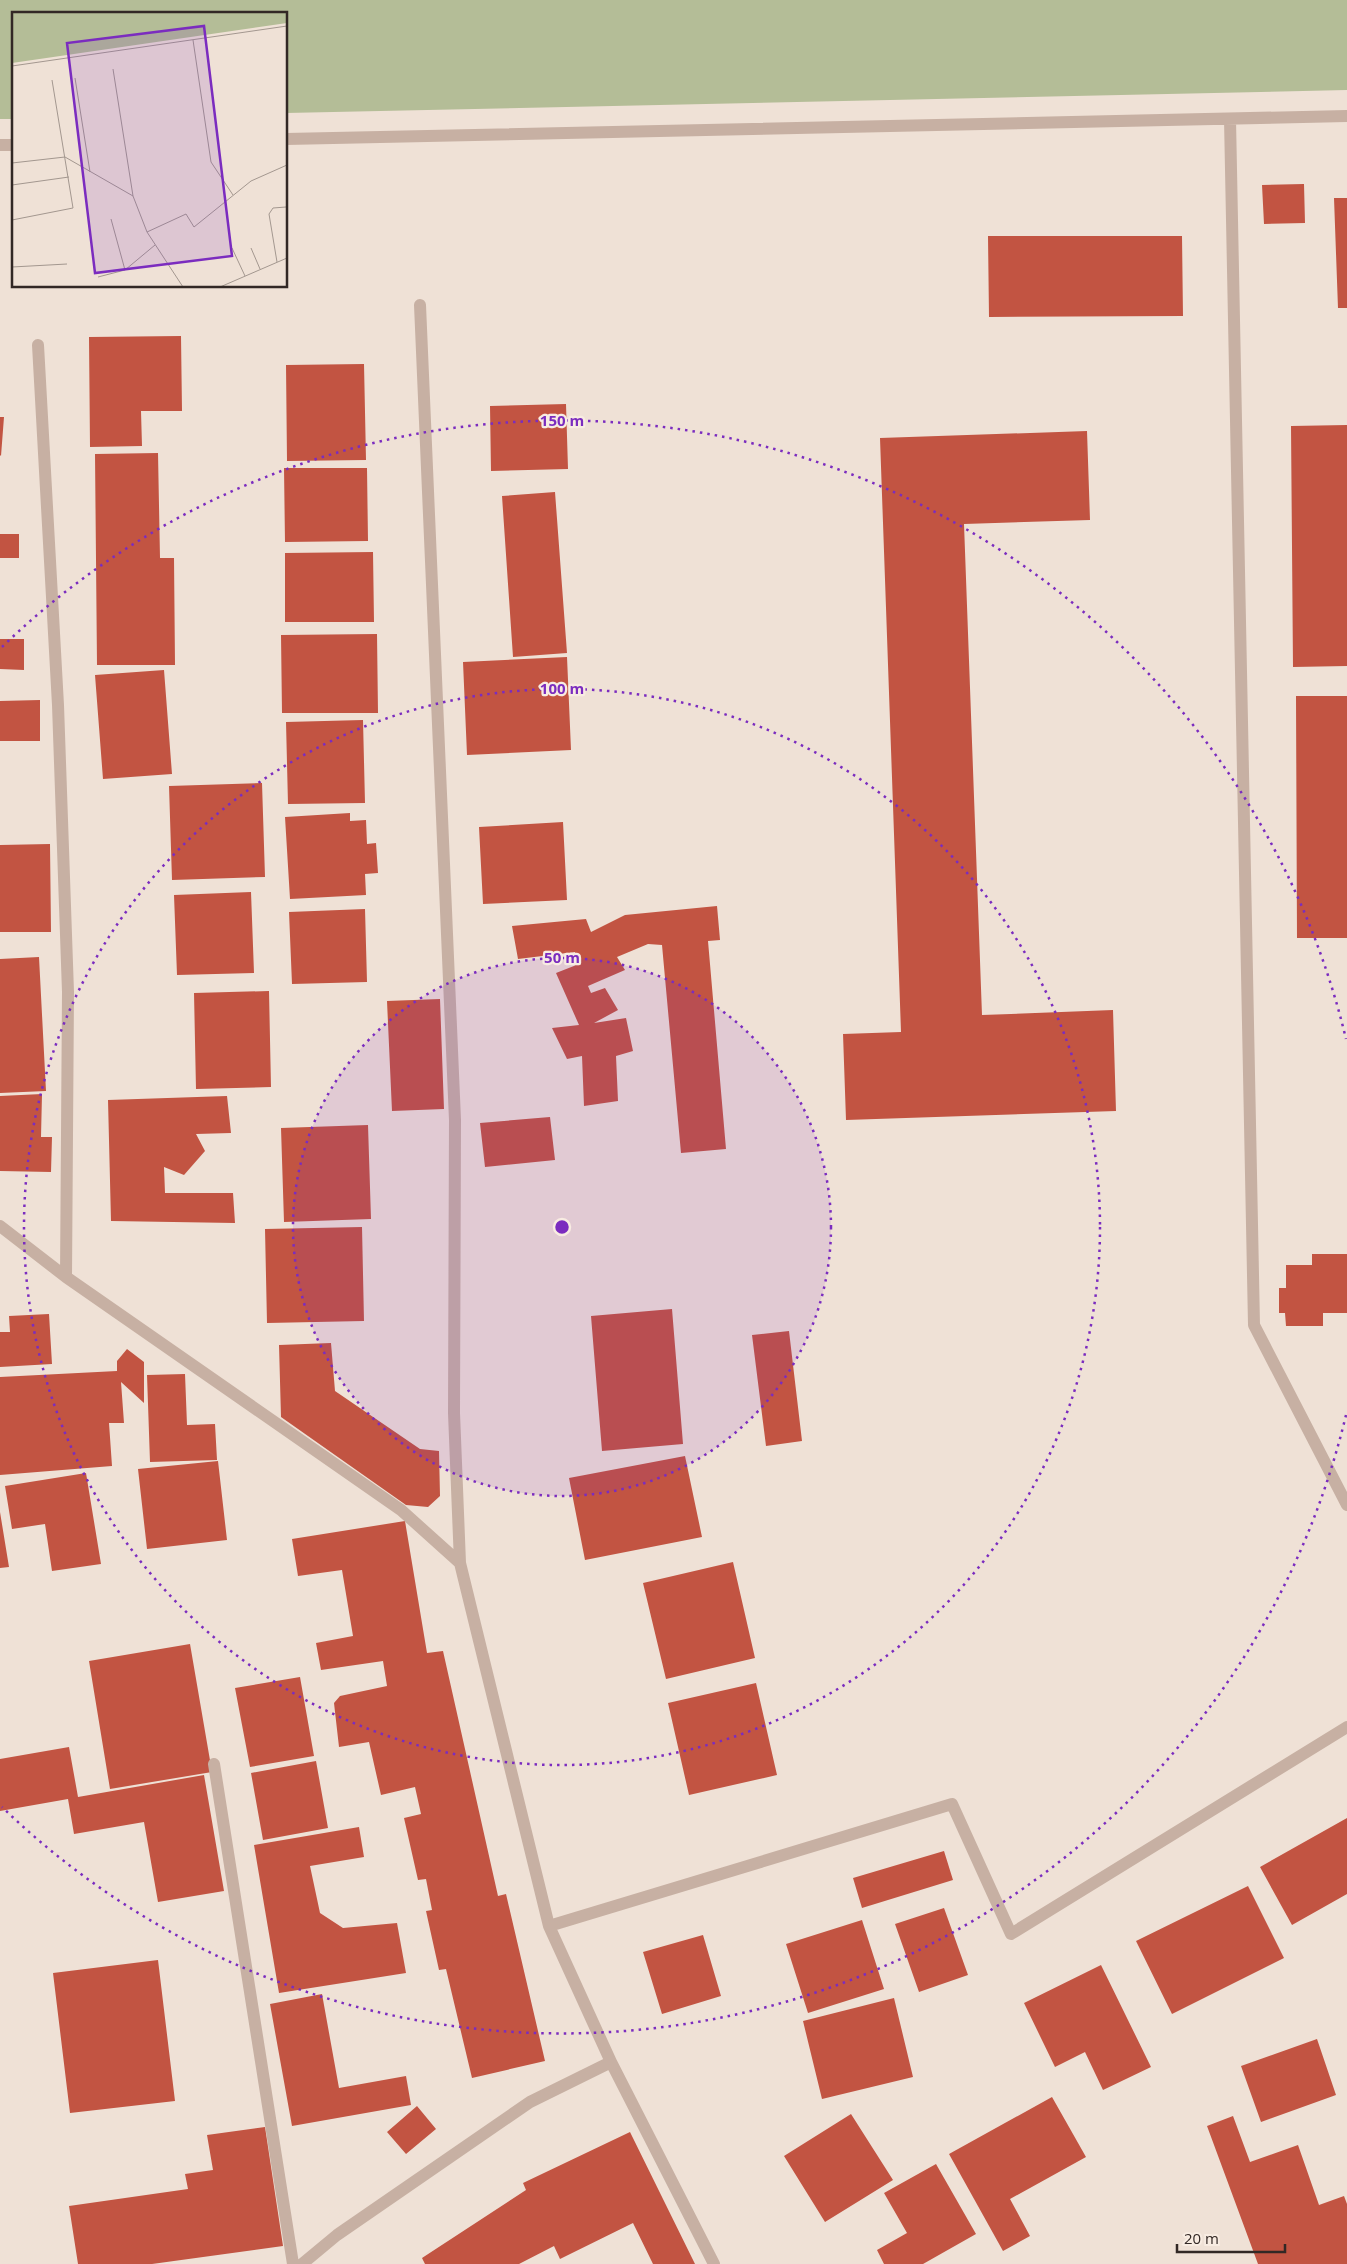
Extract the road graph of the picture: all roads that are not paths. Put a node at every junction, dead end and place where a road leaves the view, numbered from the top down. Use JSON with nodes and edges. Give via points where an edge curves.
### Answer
{"nodes":[{"id":1,"x":1347,"y":116,"type":"edge"},
{"id":2,"x":1230,"y":119,"type":"junction"},
{"id":3,"x":288,"y":139,"type":"edge"},
{"id":4,"x":420,"y":305,"type":"dead end"},
{"id":5,"x":38,"y":345,"type":"dead end"},
{"id":6,"x":0,"y":1226,"type":"edge"},
{"id":7,"x":66,"y":1277,"type":"junction"},
{"id":8,"x":1347,"y":1506,"type":"edge"},
{"id":9,"x":460,"y":1563,"type":"junction"},
{"id":10,"x":1347,"y":1727,"type":"edge"},
{"id":11,"x":214,"y":1764,"type":"dead end"},
{"id":12,"x":549,"y":1926,"type":"junction"},
{"id":13,"x":611,"y":2062,"type":"junction"},
{"id":14,"x":293,"y":2264,"type":"edge"},
{"id":15,"x":302,"y":2264,"type":"edge"},
{"id":16,"x":714,"y":2264,"type":"edge"}],
"edges":[{"from":1,"to":2,"type":"street"},
{"from":2,"to":3,"type":"street"},
{"from":2,"to":8,"type":"street","via":[[1254,1325]]},
{"from":4,"to":9,"type":"street","via":[[455,1120],[454,1413]]},
{"from":5,"to":7,"type":"street","via":[[58,705],[68,992]]},
{"from":6,"to":7,"type":"street"},
{"from":7,"to":9,"type":"street","via":[[401,1510]]},
{"from":9,"to":12,"type":"street"},
{"from":10,"to":12,"type":"street","via":[[1011,1934],[952,1804]]},
{"from":11,"to":14,"type":"street"},
{"from":12,"to":13,"type":"street"},
{"from":13,"to":15,"type":"street","via":[[530,2102],[338,2235]]},
{"from":13,"to":16,"type":"street"}]}
